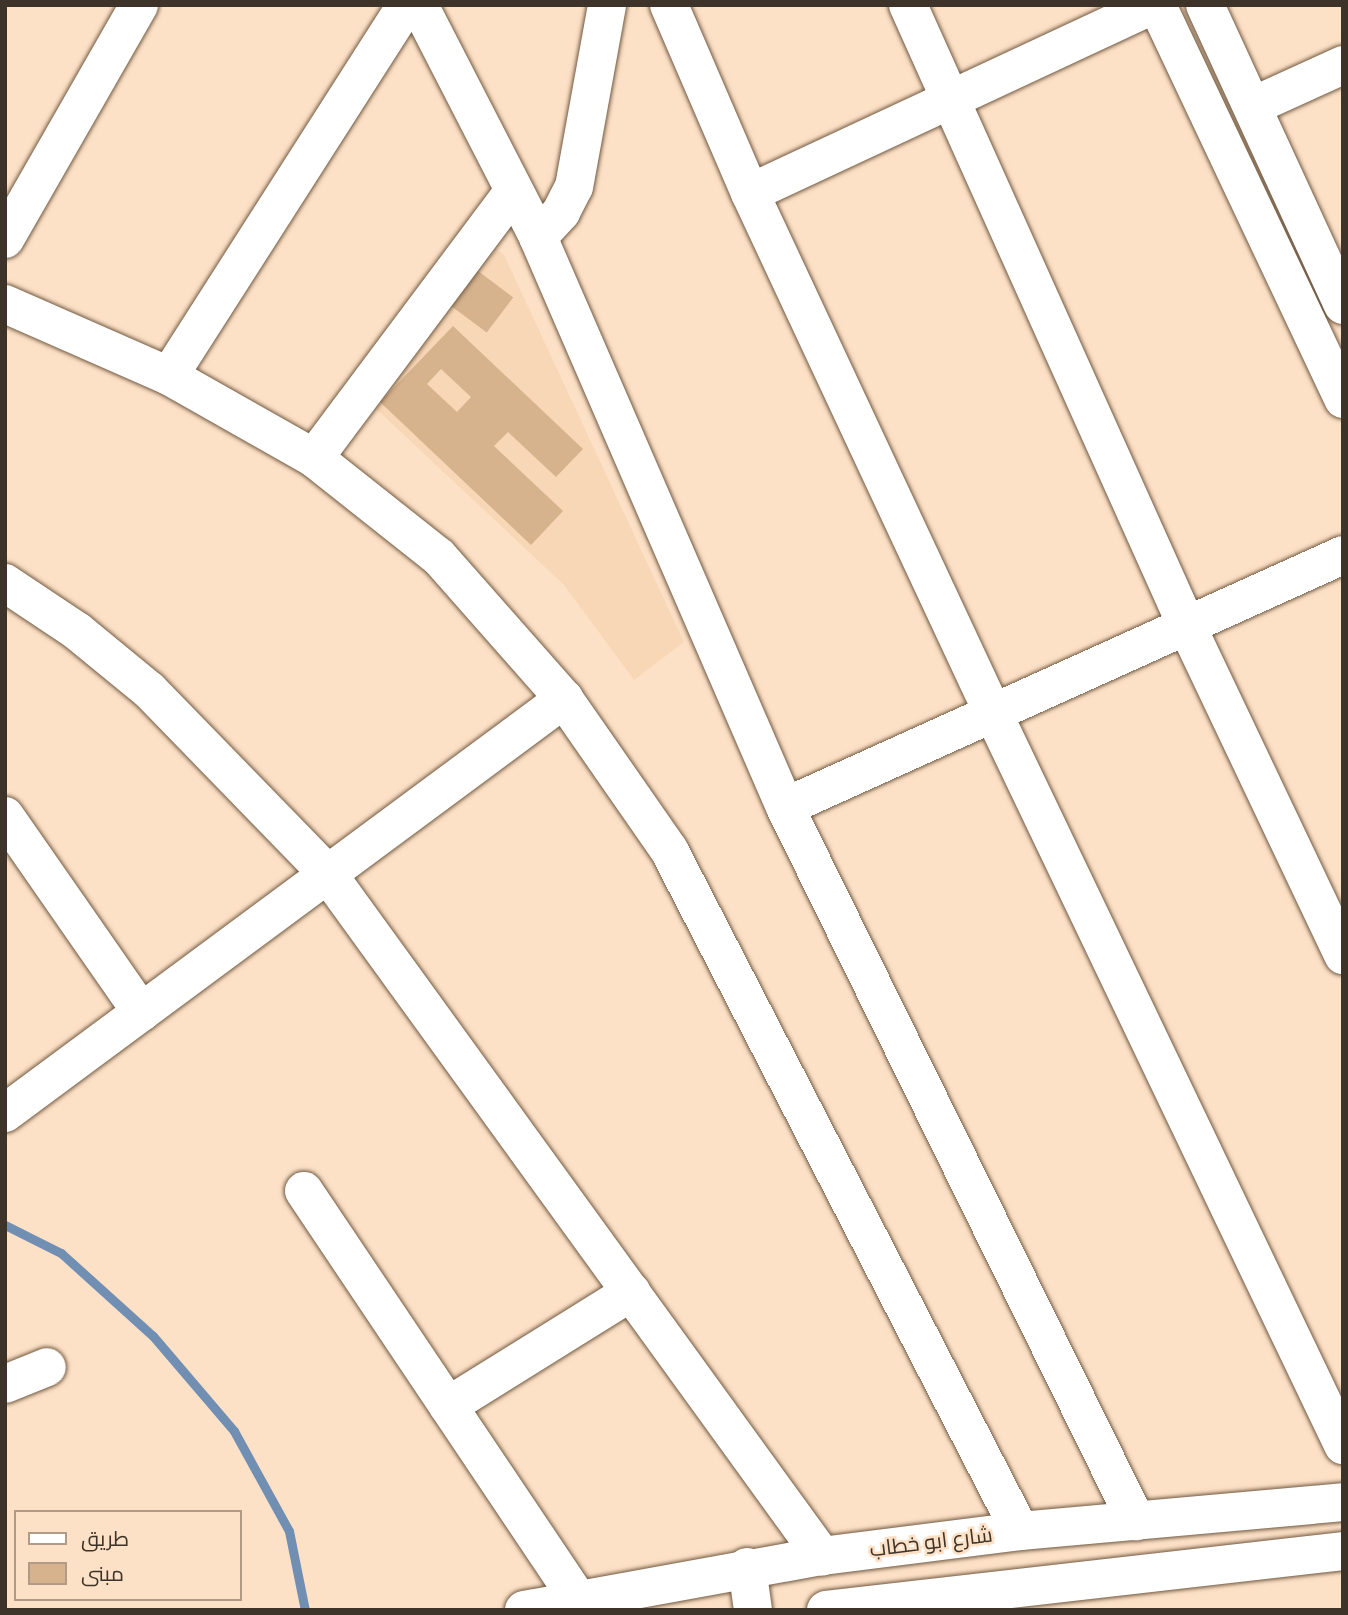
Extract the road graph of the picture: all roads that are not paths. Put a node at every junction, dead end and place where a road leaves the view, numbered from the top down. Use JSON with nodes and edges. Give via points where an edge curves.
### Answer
{"nodes":[{"id":1,"x":139,"y":5,"type":"edge"},
{"id":2,"x":406,"y":5,"type":"edge"},
{"id":3,"x":419,"y":5,"type":"edge"},
{"id":4,"x":607,"y":5,"type":"edge"},
{"id":5,"x":669,"y":5,"type":"edge"},
{"id":6,"x":908,"y":5,"type":"edge"},
{"id":7,"x":1155,"y":5,"type":"edge"},
{"id":8,"x":1205,"y":5,"type":"edge"},
{"id":9,"x":1343,"y":65,"type":"edge"},
{"id":10,"x":954,"y":101,"type":"junction"},
{"id":11,"x":1253,"y":106,"type":"junction"},
{"id":12,"x":512,"y":193,"type":"junction"},
{"id":13,"x":750,"y":193,"type":"junction"},
{"id":14,"x":538,"y":237,"type":"junction"},
{"id":15,"x":5,"y":239,"type":"edge"},
{"id":16,"x":1342,"y":301,"type":"edge"},
{"id":17,"x":5,"y":304,"type":"edge"},
{"id":18,"x":169,"y":376,"type":"junction"},
{"id":19,"x":1343,"y":399,"type":"edge"},
{"id":20,"x":314,"y":458,"type":"junction"},
{"id":21,"x":1343,"y":555,"type":"edge"},
{"id":22,"x":5,"y":583,"type":"edge"},
{"id":23,"x":1185,"y":622,"type":"junction"},
{"id":24,"x":564,"y":699,"type":"junction"},
{"id":25,"x":992,"y":711,"type":"junction"},
{"id":26,"x":785,"y":807,"type":"junction"},
{"id":27,"x":5,"y":816,"type":"edge"},
{"id":28,"x":327,"y":873,"type":"junction"},
{"id":29,"x":1343,"y":955,"type":"edge"},
{"id":30,"x":141,"y":1012,"type":"junction"},
{"id":31,"x":5,"y":1113,"type":"edge"},
{"id":32,"x":304,"y":1191,"type":"dead end"},
{"id":33,"x":631,"y":1292,"type":"junction"},
{"id":34,"x":47,"y":1367,"type":"dead end"},
{"id":35,"x":5,"y":1384,"type":"edge"},
{"id":36,"x":449,"y":1406,"type":"junction"},
{"id":37,"x":1343,"y":1445,"type":"edge"},
{"id":38,"x":1343,"y":1503,"type":"edge"},
{"id":39,"x":1136,"y":1521,"type":"junction"},
{"id":40,"x":1020,"y":1531,"type":"junction"},
{"id":41,"x":1343,"y":1550,"type":"edge"},
{"id":42,"x":822,"y":1556,"type":"junction"},
{"id":43,"x":747,"y":1567,"type":"junction"},
{"id":44,"x":1008,"y":1600,"type":"edge"},
{"id":45,"x":582,"y":1604,"type":"edge"},
{"id":46,"x":524,"y":1610,"type":"edge"},
{"id":47,"x":753,"y":1610,"type":"edge"},
{"id":48,"x":826,"y":1610,"type":"edge"}],
"edges":[{"from":1,"to":15,"type":"street"},
{"from":2,"to":18,"type":"street"},
{"from":3,"to":12,"type":"street"},
{"from":4,"to":14,"type":"street","via":[[574,187],[561,212]]},
{"from":5,"to":13,"type":"street"},
{"from":6,"to":10,"type":"street"},
{"from":7,"to":10,"type":"street"},
{"from":7,"to":19,"type":"street"},
{"from":8,"to":11,"type":"street"},
{"from":9,"to":11,"type":"street"},
{"from":10,"to":13,"type":"street"},
{"from":10,"to":23,"type":"street"},
{"from":11,"to":16,"type":"street"},
{"from":12,"to":14,"type":"street"},
{"from":12,"to":20,"type":"street"},
{"from":13,"to":25,"type":"street"},
{"from":14,"to":26,"type":"street"},
{"from":17,"to":18,"type":"street"},
{"from":18,"to":20,"type":"street"},
{"from":20,"to":24,"type":"street","via":[[439,557]]},
{"from":21,"to":23,"type":"street"},
{"from":22,"to":28,"type":"street","via":[[77,631],[150,691]]},
{"from":23,"to":25,"type":"street"},
{"from":23,"to":29,"type":"street"},
{"from":24,"to":28,"type":"street"},
{"from":24,"to":40,"type":"street","via":[[669,850]]},
{"from":25,"to":26,"type":"street"},
{"from":25,"to":37,"type":"street"},
{"from":26,"to":39,"type":"street"},
{"from":27,"to":30,"type":"street"},
{"from":28,"to":30,"type":"street"},
{"from":28,"to":33,"type":"street"},
{"from":30,"to":31,"type":"street"},
{"from":32,"to":36,"type":"street"},
{"from":33,"to":36,"type":"street"},
{"from":33,"to":42,"type":"street"},
{"from":34,"to":35,"type":"street"},
{"from":36,"to":45,"type":"street"},
{"from":38,"to":39,"type":"street","name":"شارع ابو خطاب"},
{"from":39,"to":40,"type":"street","name":"شارع ابو خطاب"},
{"from":40,"to":42,"type":"street","name":"شارع ابو خطاب"},
{"from":41,"to":44,"type":"street"},
{"from":42,"to":43,"type":"street","name":"شارع ابو خطاب"},
{"from":43,"to":45,"type":"street","name":"شارع ابو خطاب"},
{"from":43,"to":47,"type":"street"},
{"from":44,"to":48,"type":"street"},
{"from":45,"to":46,"type":"street","name":"شارع ابو خطاب"}]}
